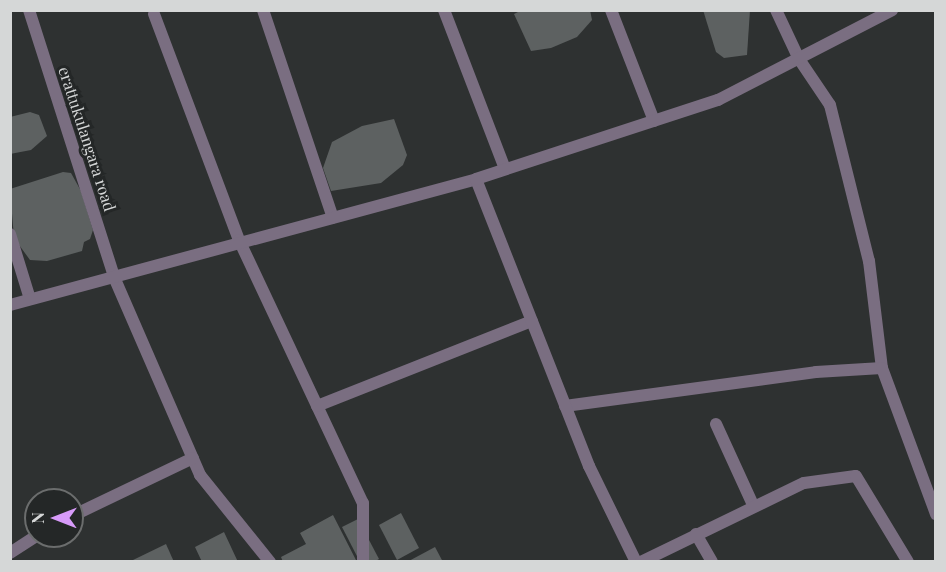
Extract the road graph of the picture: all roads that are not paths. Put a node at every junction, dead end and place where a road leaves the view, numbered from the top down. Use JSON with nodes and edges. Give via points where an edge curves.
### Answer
{"nodes":[{"id":1,"x":29,"y":10,"type":"edge"},
{"id":2,"x":263,"y":10,"type":"edge"},
{"id":3,"x":444,"y":10,"type":"edge"},
{"id":4,"x":610,"y":10,"type":"edge"},
{"id":5,"x":776,"y":10,"type":"edge"},
{"id":6,"x":892,"y":10,"type":"edge"},
{"id":7,"x":154,"y":14,"type":"dead end"},
{"id":8,"x":799,"y":58,"type":"junction"},
{"id":9,"x":654,"y":121,"type":"junction"},
{"id":10,"x":505,"y":169,"type":"junction"},
{"id":11,"x":476,"y":179,"type":"junction"},
{"id":12,"x":333,"y":218,"type":"junction"},
{"id":13,"x":10,"y":234,"type":"edge"},
{"id":14,"x":239,"y":240,"type":"junction"},
{"id":15,"x":114,"y":277,"type":"junction"},
{"id":16,"x":30,"y":300,"type":"junction"},
{"id":17,"x":10,"y":305,"type":"edge"},
{"id":18,"x":532,"y":321,"type":"junction"},
{"id":19,"x":882,"y":368,"type":"junction"},
{"id":20,"x":317,"y":406,"type":"junction"},
{"id":21,"x":565,"y":406,"type":"junction"},
{"id":22,"x":716,"y":424,"type":"dead end"},
{"id":23,"x":193,"y":458,"type":"junction"},
{"id":24,"x":753,"y":505,"type":"junction"},
{"id":25,"x":84,"y":510,"type":"edge"},
{"id":26,"x":936,"y":514,"type":"edge"},
{"id":27,"x":696,"y":534,"type":"junction"},
{"id":28,"x":24,"y":544,"type":"edge"},
{"id":29,"x":10,"y":553,"type":"edge"},
{"id":30,"x":270,"y":561,"type":"edge"},
{"id":31,"x":363,"y":561,"type":"edge"},
{"id":32,"x":638,"y":561,"type":"edge"},
{"id":33,"x":711,"y":561,"type":"edge"},
{"id":34,"x":908,"y":561,"type":"edge"}],
"edges":[{"from":1,"to":15,"type":"street","name":"erattukulangara road"},
{"from":2,"to":12,"type":"street"},
{"from":3,"to":10,"type":"street"},
{"from":4,"to":9,"type":"street"},
{"from":5,"to":8,"type":"street"},
{"from":6,"to":8,"type":"street"},
{"from":7,"to":14,"type":"street"},
{"from":8,"to":9,"type":"street","via":[[718,100]]},
{"from":8,"to":19,"type":"street","via":[[830,105],[869,261]]},
{"from":9,"to":10,"type":"street"},
{"from":10,"to":11,"type":"street"},
{"from":11,"to":12,"type":"street"},
{"from":11,"to":18,"type":"street"},
{"from":12,"to":14,"type":"street"},
{"from":13,"to":16,"type":"street"},
{"from":14,"to":15,"type":"street"},
{"from":14,"to":20,"type":"street"},
{"from":15,"to":16,"type":"street"},
{"from":15,"to":23,"type":"street","name":"erattukulangara road"},
{"from":16,"to":17,"type":"street"},
{"from":18,"to":20,"type":"street"},
{"from":18,"to":21,"type":"street"},
{"from":19,"to":21,"type":"street","via":[[816,372]]},
{"from":19,"to":26,"type":"street"},
{"from":20,"to":31,"type":"street","via":[[363,503]]},
{"from":21,"to":32,"type":"street","via":[[589,466]]},
{"from":22,"to":24,"type":"street"},
{"from":23,"to":25,"type":"street"},
{"from":23,"to":30,"type":"street","name":"erattukulangara road","via":[[200,475]]},
{"from":24,"to":27,"type":"street"},
{"from":24,"to":34,"type":"street","via":[[804,483],[856,476]]},
{"from":27,"to":32,"type":"street"},
{"from":27,"to":33,"type":"street"},
{"from":28,"to":29,"type":"street"}]}
